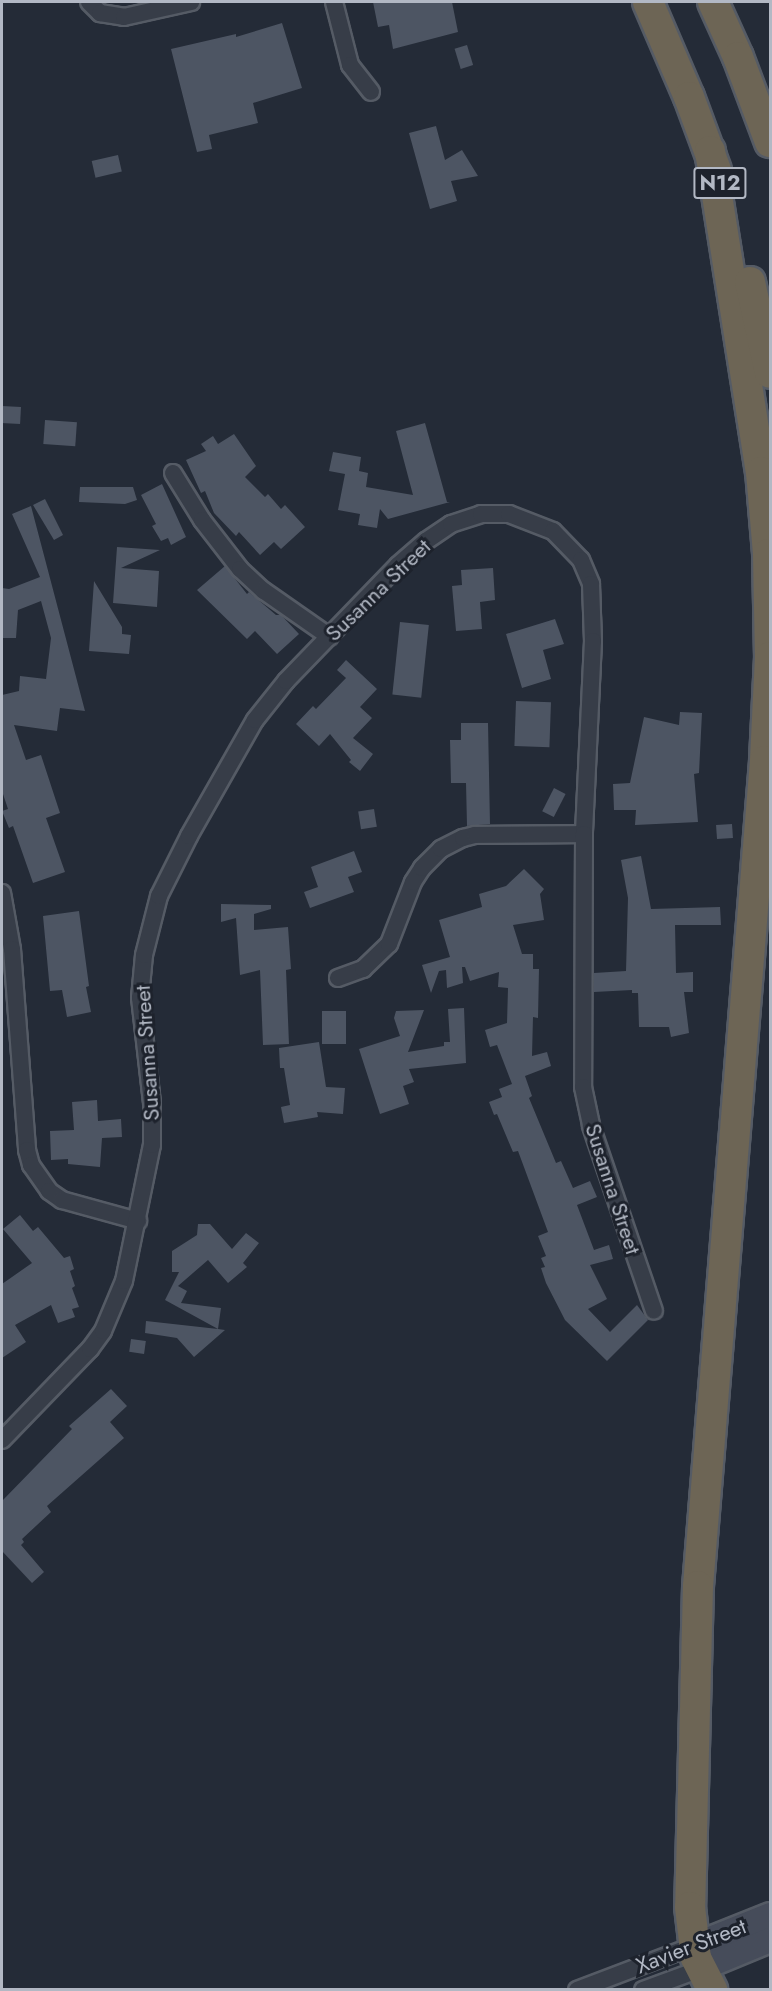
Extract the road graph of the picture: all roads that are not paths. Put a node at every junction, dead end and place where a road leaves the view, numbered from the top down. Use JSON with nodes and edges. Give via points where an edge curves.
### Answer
{"nodes":[{"id":1,"x":89,"y":2,"type":"edge"},
{"id":2,"x":191,"y":2,"type":"edge"},
{"id":3,"x":334,"y":2,"type":"edge"},
{"id":4,"x":648,"y":2,"type":"edge"},
{"id":5,"x":713,"y":2,"type":"edge"},
{"id":6,"x":371,"y":92,"type":"dead end"},
{"id":7,"x":771,"y":142,"type":"edge"},
{"id":8,"x":710,"y":151,"type":"junction"},
{"id":9,"x":771,"y":373,"type":"edge"},
{"id":10,"x":174,"y":473,"type":"dead end"},
{"id":11,"x":330,"y":637,"type":"junction"},
{"id":12,"x":584,"y":834,"type":"junction"},
{"id":13,"x":2,"y":893,"type":"edge"},
{"id":14,"x":338,"y":978,"type":"dead end"},
{"id":15,"x":138,"y":1221,"type":"junction"},
{"id":16,"x":654,"y":1311,"type":"dead end"},
{"id":17,"x":2,"y":1440,"type":"edge"},
{"id":18,"x":771,"y":1915,"type":"edge"},
{"id":19,"x":771,"y":1941,"type":"edge"},
{"id":20,"x":701,"y":1968,"type":"edge"},
{"id":21,"x":577,"y":1989,"type":"edge"},
{"id":22,"x":643,"y":1989,"type":"edge"}],
"edges":[{"from":1,"to":2,"type":"street","via":[[100,13],[124,17]]},
{"from":3,"to":6,"type":"street","via":[[350,65]]},
{"from":4,"to":8,"type":"highway","number":"N12"},
{"from":5,"to":7,"type":"highway","number":"N12"},
{"from":8,"to":9,"type":"highway","number":"N12","via":[[751,285]]},
{"from":8,"to":20,"type":"highway","via":[[761,472],[768,554],[770,657],[765,761],[698,1586],[689,1884]]},
{"from":10,"to":11,"type":"street","via":[[202,520],[240,569],[264,591]]},
{"from":11,"to":12,"type":"street","name":"Susanna Street","via":[[398,565],[452,524],[495,513],[522,518],[553,531],[581,560],[593,599]]},
{"from":11,"to":15,"type":"street","name":"Susanna Street","via":[[286,681],[255,720],[159,896],[141,978],[141,1019],[153,1124]]},
{"from":12,"to":14,"type":"street","via":[[475,835],[441,849],[413,882],[389,945],[363,969]]},
{"from":12,"to":16,"type":"street","name":"Susanna Street","via":[[584,1094],[591,1126]]},
{"from":13,"to":15,"type":"street","via":[[12,949],[31,1165],[49,1191],[62,1200]]},
{"from":15,"to":17,"type":"street","name":"Susanna Street","via":[[124,1281],[103,1331],[73,1369]]},
{"from":18,"to":20,"type":"main road","name":"Xavier Street"},
{"from":19,"to":20,"type":"main road","name":"Xavier Street"},
{"from":20,"to":21,"type":"street","name":"Xavier Street"},
{"from":20,"to":22,"type":"street","name":"Xavier Street"}]}
